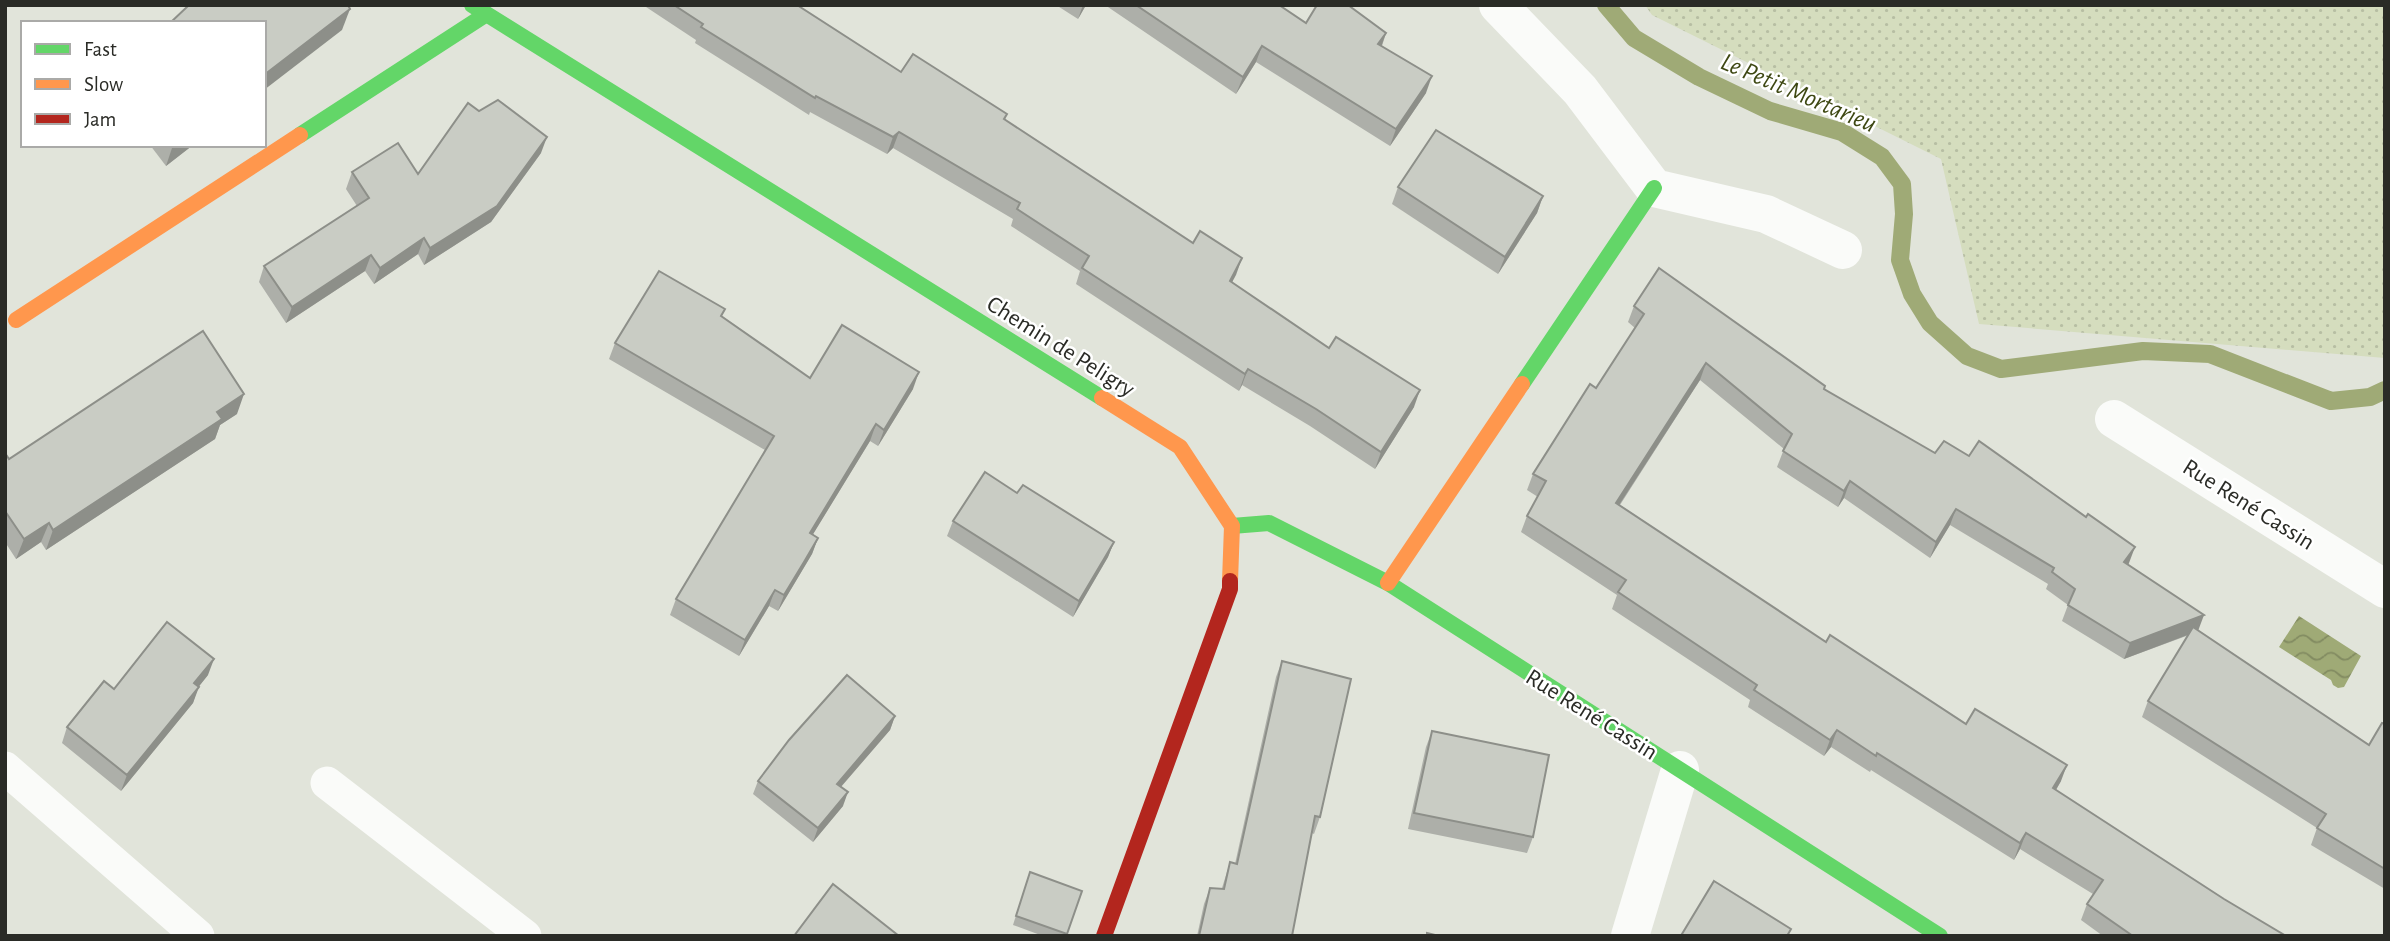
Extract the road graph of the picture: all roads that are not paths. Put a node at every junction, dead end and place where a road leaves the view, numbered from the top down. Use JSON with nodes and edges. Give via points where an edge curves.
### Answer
{"nodes":[{"id":1,"x":1498,"y":5,"type":"edge"},
{"id":2,"x":478,"y":10,"type":"edge"},
{"id":3,"x":1654,"y":188,"type":"junction"},
{"id":4,"x":1843,"y":250,"type":"dead end"},
{"id":5,"x":16,"y":320,"type":"dead end"},
{"id":6,"x":2113,"y":419,"type":"dead end"},
{"id":7,"x":1233,"y":526,"type":"junction"},
{"id":8,"x":1388,"y":583,"type":"junction"},
{"id":9,"x":2385,"y":589,"type":"edge"},
{"id":10,"x":5,"y":768,"type":"edge"},
{"id":11,"x":1680,"y":770,"type":"junction"},
{"id":12,"x":327,"y":783,"type":"dead end"},
{"id":13,"x":198,"y":936,"type":"edge"},
{"id":14,"x":525,"y":936,"type":"edge"},
{"id":15,"x":1104,"y":936,"type":"edge"},
{"id":16,"x":1630,"y":936,"type":"edge"},
{"id":17,"x":1940,"y":936,"type":"edge"}],
"edges":[{"from":1,"to":3,"type":"street","via":[[1580,90]]},
{"from":2,"to":5,"type":"street"},
{"from":2,"to":7,"type":"street","name":"Chemin de Peligry","via":[[1180,447]]},
{"from":3,"to":4,"type":"street","via":[[1766,214]]},
{"from":3,"to":8,"type":"street"},
{"from":6,"to":9,"type":"street","name":"Rue René Cassin"},
{"from":7,"to":8,"type":"street","name":"Rue René Cassin","via":[[1269,523]]},
{"from":7,"to":15,"type":"street","via":[[1230,589]]},
{"from":8,"to":11,"type":"street","name":"Rue René Cassin"},
{"from":10,"to":13,"type":"lane"},
{"from":11,"to":16,"type":"street"},
{"from":11,"to":17,"type":"street","name":"Rue René Cassin"},
{"from":12,"to":14,"type":"lane"}]}
